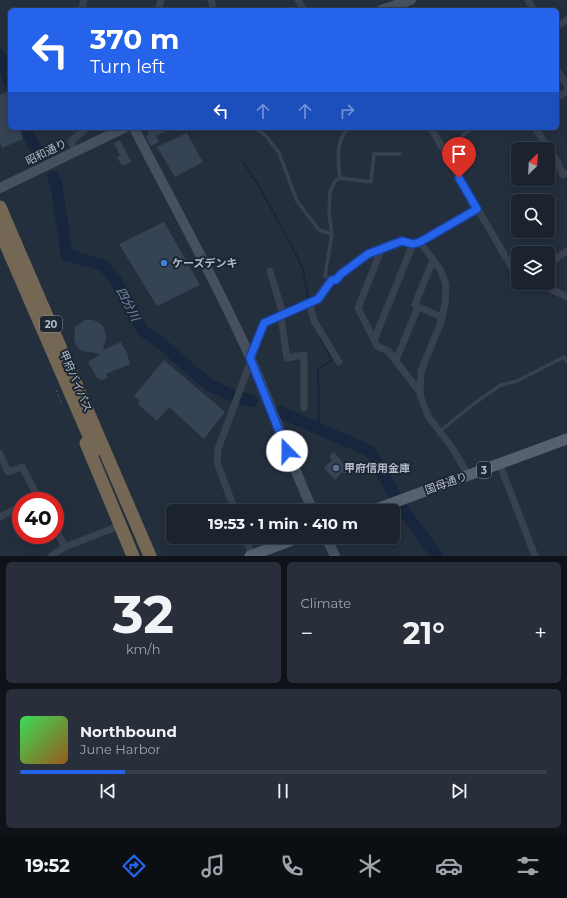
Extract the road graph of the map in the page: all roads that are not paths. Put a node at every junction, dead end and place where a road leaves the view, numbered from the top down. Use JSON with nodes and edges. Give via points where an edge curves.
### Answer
{"nodes":[{"id":1,"x":411,"y":0,"type":"edge"},
{"id":2,"x":387,"y":8,"type":"edge"},
{"id":3,"x":559,"y":73,"type":"edge"},
{"id":4,"x":567,"y":85,"type":"edge"},
{"id":5,"x":85,"y":130,"type":"edge"},
{"id":6,"x":120,"y":130,"type":"edge"},
{"id":7,"x":135,"y":130,"type":"edge"},
{"id":8,"x":258,"y":130,"type":"edge"},
{"id":9,"x":348,"y":130,"type":"edge"},
{"id":10,"x":432,"y":130,"type":"edge"},
{"id":11,"x":470,"y":130,"type":"edge"},
{"id":12,"x":535,"y":130,"type":"edge"},
{"id":13,"x":444,"y":151,"type":"junction"},
{"id":14,"x":75,"y":152,"type":"junction"},
{"id":15,"x":400,"y":154,"type":"dead end"},
{"id":16,"x":567,"y":173,"type":"edge"},
{"id":17,"x":340,"y":178,"type":"junction"},
{"id":18,"x":0,"y":188,"type":"edge"},
{"id":19,"x":0,"y":207,"type":"edge"},
{"id":20,"x":477,"y":209,"type":"junction"},
{"id":21,"x":0,"y":231,"type":"edge"},
{"id":22,"x":332,"y":234,"type":"junction"},
{"id":23,"x":416,"y":243,"type":"junction"},
{"id":24,"x":381,"y":250,"type":"junction"},
{"id":25,"x":567,"y":251,"type":"edge"},
{"id":26,"x":555,"y":259,"type":"edge"},
{"id":27,"x":433,"y":260,"type":"junction"},
{"id":28,"x":511,"y":265,"type":"edge"},
{"id":29,"x":270,"y":271,"type":"dead end"},
{"id":30,"x":332,"y":280,"type":"junction"},
{"id":31,"x":552,"y":290,"type":"edge"},
{"id":32,"x":567,"y":297,"type":"edge"},
{"id":33,"x":311,"y":302,"type":"junction"},
{"id":34,"x":418,"y":307,"type":"junction"},
{"id":35,"x":282,"y":315,"type":"junction"},
{"id":36,"x":442,"y":317,"type":"junction"},
{"id":37,"x":374,"y":340,"type":"junction"},
{"id":38,"x":58,"y":350,"type":"junction"},
{"id":39,"x":250,"y":358,"type":"junction"},
{"id":40,"x":396,"y":360,"type":"junction"},
{"id":41,"x":339,"y":362,"type":"dead end"},
{"id":42,"x":567,"y":362,"type":"edge"},
{"id":43,"x":420,"y":392,"type":"junction"},
{"id":44,"x":304,"y":408,"type":"dead end"},
{"id":45,"x":439,"y":432,"type":"junction"},
{"id":46,"x":567,"y":439,"type":"edge"},
{"id":47,"x":97,"y":444,"type":"junction"},
{"id":48,"x":0,"y":454,"type":"edge"},
{"id":49,"x":500,"y":465,"type":"junction"},
{"id":50,"x":468,"y":475,"type":"junction"},
{"id":51,"x":33,"y":492,"type":"edge"},
{"id":52,"x":232,"y":504,"type":"edge"},
{"id":53,"x":310,"y":504,"type":"edge"},
{"id":54,"x":389,"y":504,"type":"edge"},
{"id":55,"x":12,"y":511,"type":"edge"},
{"id":56,"x":0,"y":517,"type":"edge"},
{"id":57,"x":119,"y":526,"type":"junction"},
{"id":58,"x":63,"y":544,"type":"edge"},
{"id":59,"x":247,"y":544,"type":"edge"},
{"id":60,"x":282,"y":544,"type":"edge"},
{"id":61,"x":329,"y":544,"type":"edge"},
{"id":62,"x":65,"y":547,"type":"junction"},
{"id":63,"x":51,"y":556,"type":"edge"},
{"id":64,"x":133,"y":556,"type":"edge"},
{"id":65,"x":141,"y":556,"type":"edge"},
{"id":66,"x":150,"y":556,"type":"edge"},
{"id":67,"x":159,"y":556,"type":"edge"},
{"id":68,"x":251,"y":556,"type":"edge"},
{"id":69,"x":335,"y":556,"type":"edge"},
{"id":70,"x":534,"y":556,"type":"edge"}],
"edges":[{"from":1,"to":2,"type":"street"},
{"from":3,"to":4,"type":"street"},
{"from":5,"to":14,"type":"street","via":[[71,141]]},
{"from":6,"to":14,"type":"street","name":"昭和通り"},
{"from":7,"to":39,"type":"street","via":[[215,283]]},
{"from":8,"to":22,"type":"lane","via":[[279,153],[297,201],[319,230]]},
{"from":9,"to":17,"type":"lane","via":[[340,141]]},
{"from":10,"to":13,"type":"street"},
{"from":11,"to":13,"type":"lane"},
{"from":12,"to":16,"type":"street","via":[[556,159],[563,175]]},
{"from":13,"to":20,"type":"street"},
{"from":14,"to":18,"type":"street","name":"昭和通り"},
{"from":15,"to":17,"type":"lane","via":[[374,154],[371,182]]},
{"from":17,"to":22,"type":"lane","via":[[335,181],[330,192],[329,214]]},
{"from":19,"to":38,"type":"highway","name":"甲府バイパス","number":"20"},
{"from":20,"to":23,"type":"lane"},
{"from":20,"to":28,"type":"street"},
{"from":21,"to":38,"type":"highway","name":"甲府バイパス","number":"20"},
{"from":22,"to":30,"type":"lane","via":[[325,276]]},
{"from":23,"to":24,"type":"lane","via":[[402,241]]},
{"from":23,"to":27,"type":"street"},
{"from":23,"to":37,"type":"street"},
{"from":24,"to":30,"type":"lane","via":[[364,256],[336,280]]},
{"from":24,"to":37,"type":"street","via":[[358,308]]},
{"from":25,"to":26,"type":"street"},
{"from":27,"to":34,"type":"street","via":[[415,304]]},
{"from":27,"to":36,"type":"street","via":[[446,284]]},
{"from":29,"to":35,"type":"street"},
{"from":30,"to":33,"type":"lane","via":[[321,296]]},
{"from":31,"to":32,"type":"street"},
{"from":33,"to":35,"type":"street"},
{"from":33,"to":41,"type":"street","via":[[314,321]]},
{"from":34,"to":36,"type":"street"},
{"from":34,"to":40,"type":"street"},
{"from":35,"to":39,"type":"street","via":[[264,323]]},
{"from":35,"to":44,"type":"street","via":[[287,358],[304,355]]},
{"from":36,"to":43,"type":"street","via":[[422,371]]},
{"from":37,"to":40,"type":"street","via":[[377,346],[388,351]]},
{"from":38,"to":47,"type":"highway","name":"甲府バイパス","number":"20"},
{"from":38,"to":57,"type":"highway","via":[[61,386]]},
{"from":38,"to":67,"type":"highway","via":[[82,378]]},
{"from":39,"to":52,"type":"street","via":[[218,449],[217,462]]},
{"from":39,"to":53,"type":"street"},
{"from":40,"to":43,"type":"street"},
{"from":42,"to":45,"type":"lane","via":[[564,357],[517,381],[501,385]]},
{"from":43,"to":45,"type":"street","via":[[428,416]]},
{"from":45,"to":50,"type":"street","via":[[453,449]]},
{"from":46,"to":49,"type":"main road","name":"国母通り","number":"3"},
{"from":47,"to":65,"type":"highway","name":"甲府バイパス","number":"20"},
{"from":47,"to":66,"type":"highway","name":"甲府バイパス","number":"20"},
{"from":48,"to":51,"type":"street","via":[[8,472],[22,467]]},
{"from":49,"to":50,"type":"main road","name":"国母通り","number":"3"},
{"from":49,"to":70,"type":"street"},
{"from":50,"to":54,"type":"main road","name":"国母通り","number":"3"},
{"from":55,"to":56,"type":"street"},
{"from":57,"to":62,"type":"street"},
{"from":57,"to":64,"type":"highway"},
{"from":58,"to":62,"type":"street"},
{"from":59,"to":68,"type":"street"},
{"from":60,"to":68,"type":"main road"},
{"from":61,"to":69,"type":"street"},
{"from":62,"to":63,"type":"street"}]}
